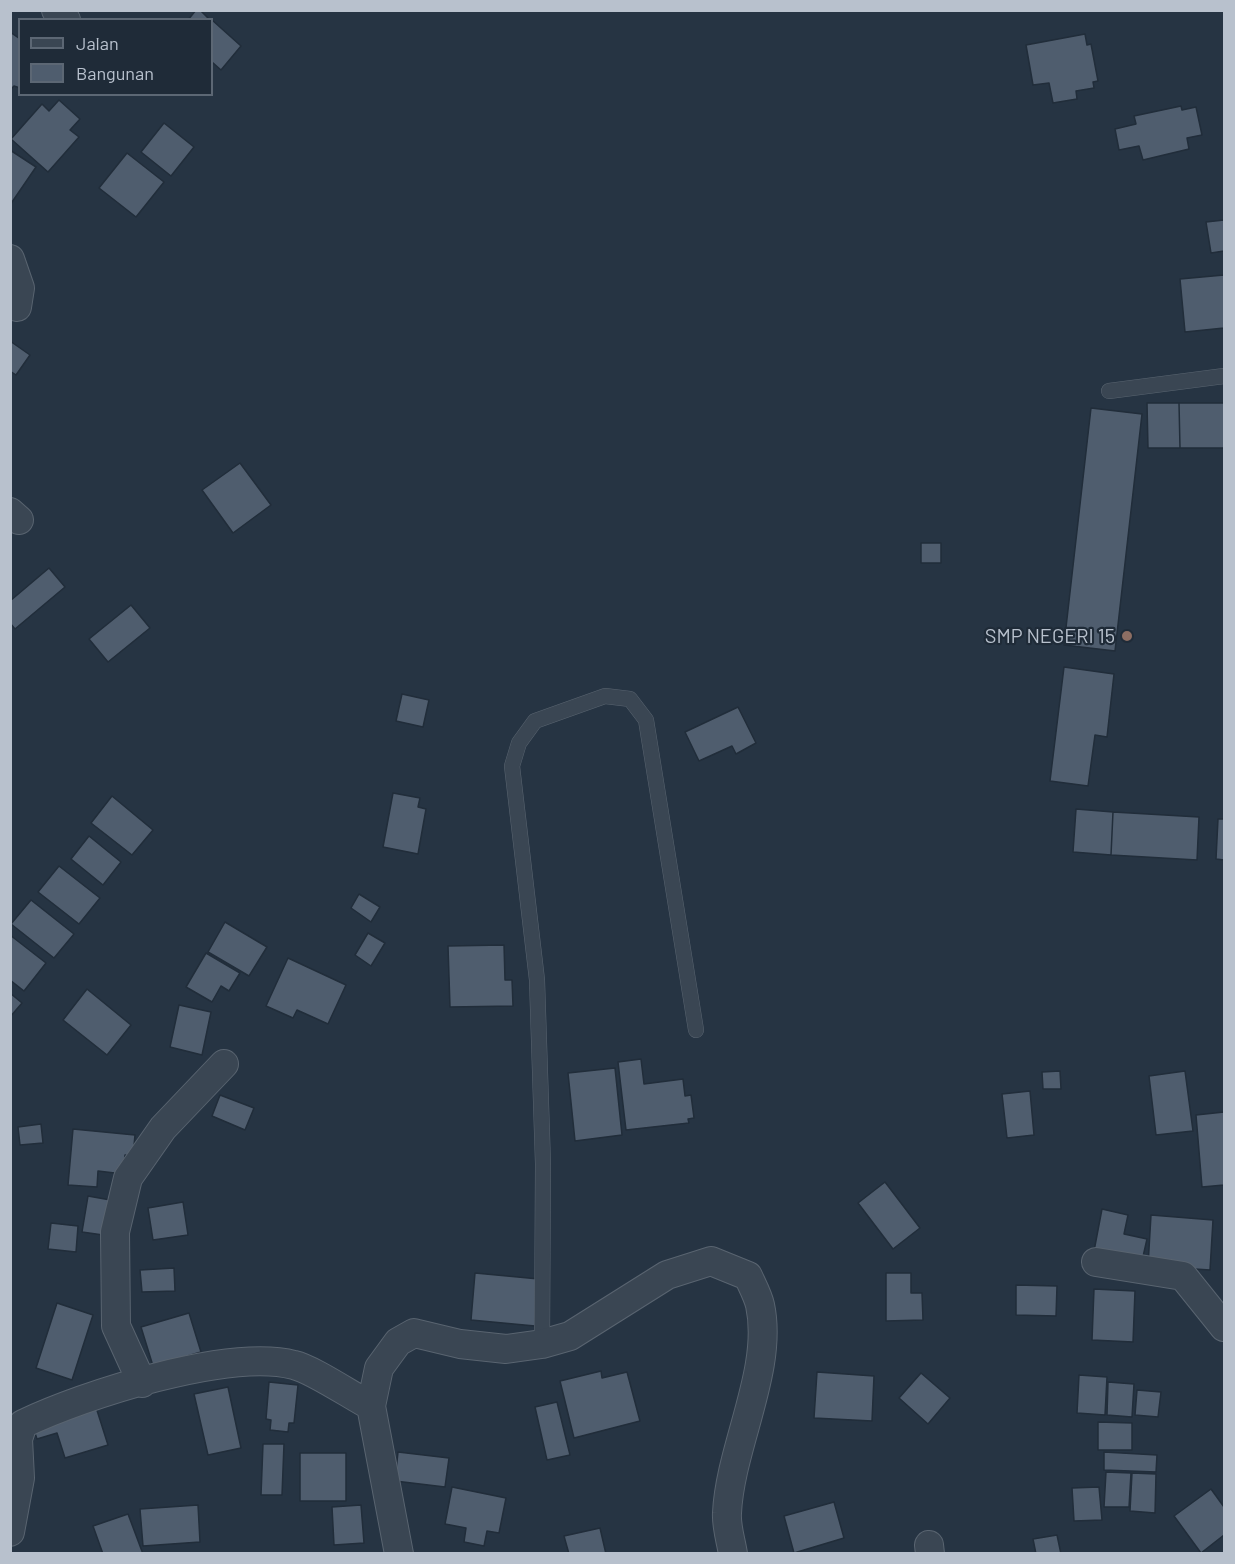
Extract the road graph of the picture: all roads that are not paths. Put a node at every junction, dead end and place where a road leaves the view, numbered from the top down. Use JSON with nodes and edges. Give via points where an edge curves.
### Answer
{"nodes":[{"id":1,"x":10,"y":259,"type":"edge"},
{"id":2,"x":17,"y":307,"type":"dead end"},
{"id":3,"x":1224,"y":376,"type":"edge"},
{"id":4,"x":1108,"y":391,"type":"dead end"},
{"id":5,"x":696,"y":1030,"type":"dead end"},
{"id":6,"x":224,"y":1064,"type":"dead end"},
{"id":7,"x":1096,"y":1262,"type":"dead end"},
{"id":8,"x":1224,"y":1327,"type":"edge"},
{"id":9,"x":542,"y":1344,"type":"junction"},
{"id":10,"x":142,"y":1383,"type":"junction"},
{"id":11,"x":371,"y":1406,"type":"junction"},
{"id":12,"x":10,"y":1532,"type":"edge"},
{"id":13,"x":10,"y":1548,"type":"edge"},
{"id":14,"x":11,"y":1554,"type":"edge"},
{"id":15,"x":399,"y":1554,"type":"edge"},
{"id":16,"x":733,"y":1554,"type":"edge"}],
"edges":[{"from":1,"to":2,"type":"street","via":[[20,288]]},
{"from":3,"to":4,"type":"lane"},
{"from":5,"to":9,"type":"lane","via":[[646,720],[630,699],[605,696],[535,721],[519,743],[512,766],[537,980],[543,1164]]},
{"from":6,"to":10,"type":"street","via":[[162,1128],[128,1178],[115,1232],[116,1326]]},
{"from":7,"to":8,"type":"street","via":[[1183,1276]]},
{"from":9,"to":11,"type":"street","via":[[506,1349],[414,1334],[398,1342],[379,1368]]},
{"from":9,"to":16,"type":"street","via":[[570,1336],[667,1275],[711,1261],[748,1276],[760,1305],[762,1343],[728,1504]]},
{"from":10,"to":11,"type":"street","via":[[219,1363],[295,1365]]},
{"from":10,"to":12,"type":"street","via":[[57,1408],[23,1424],[18,1439],[20,1479]]},
{"from":11,"to":15,"type":"street"},
{"from":13,"to":14,"type":"street"}]}
